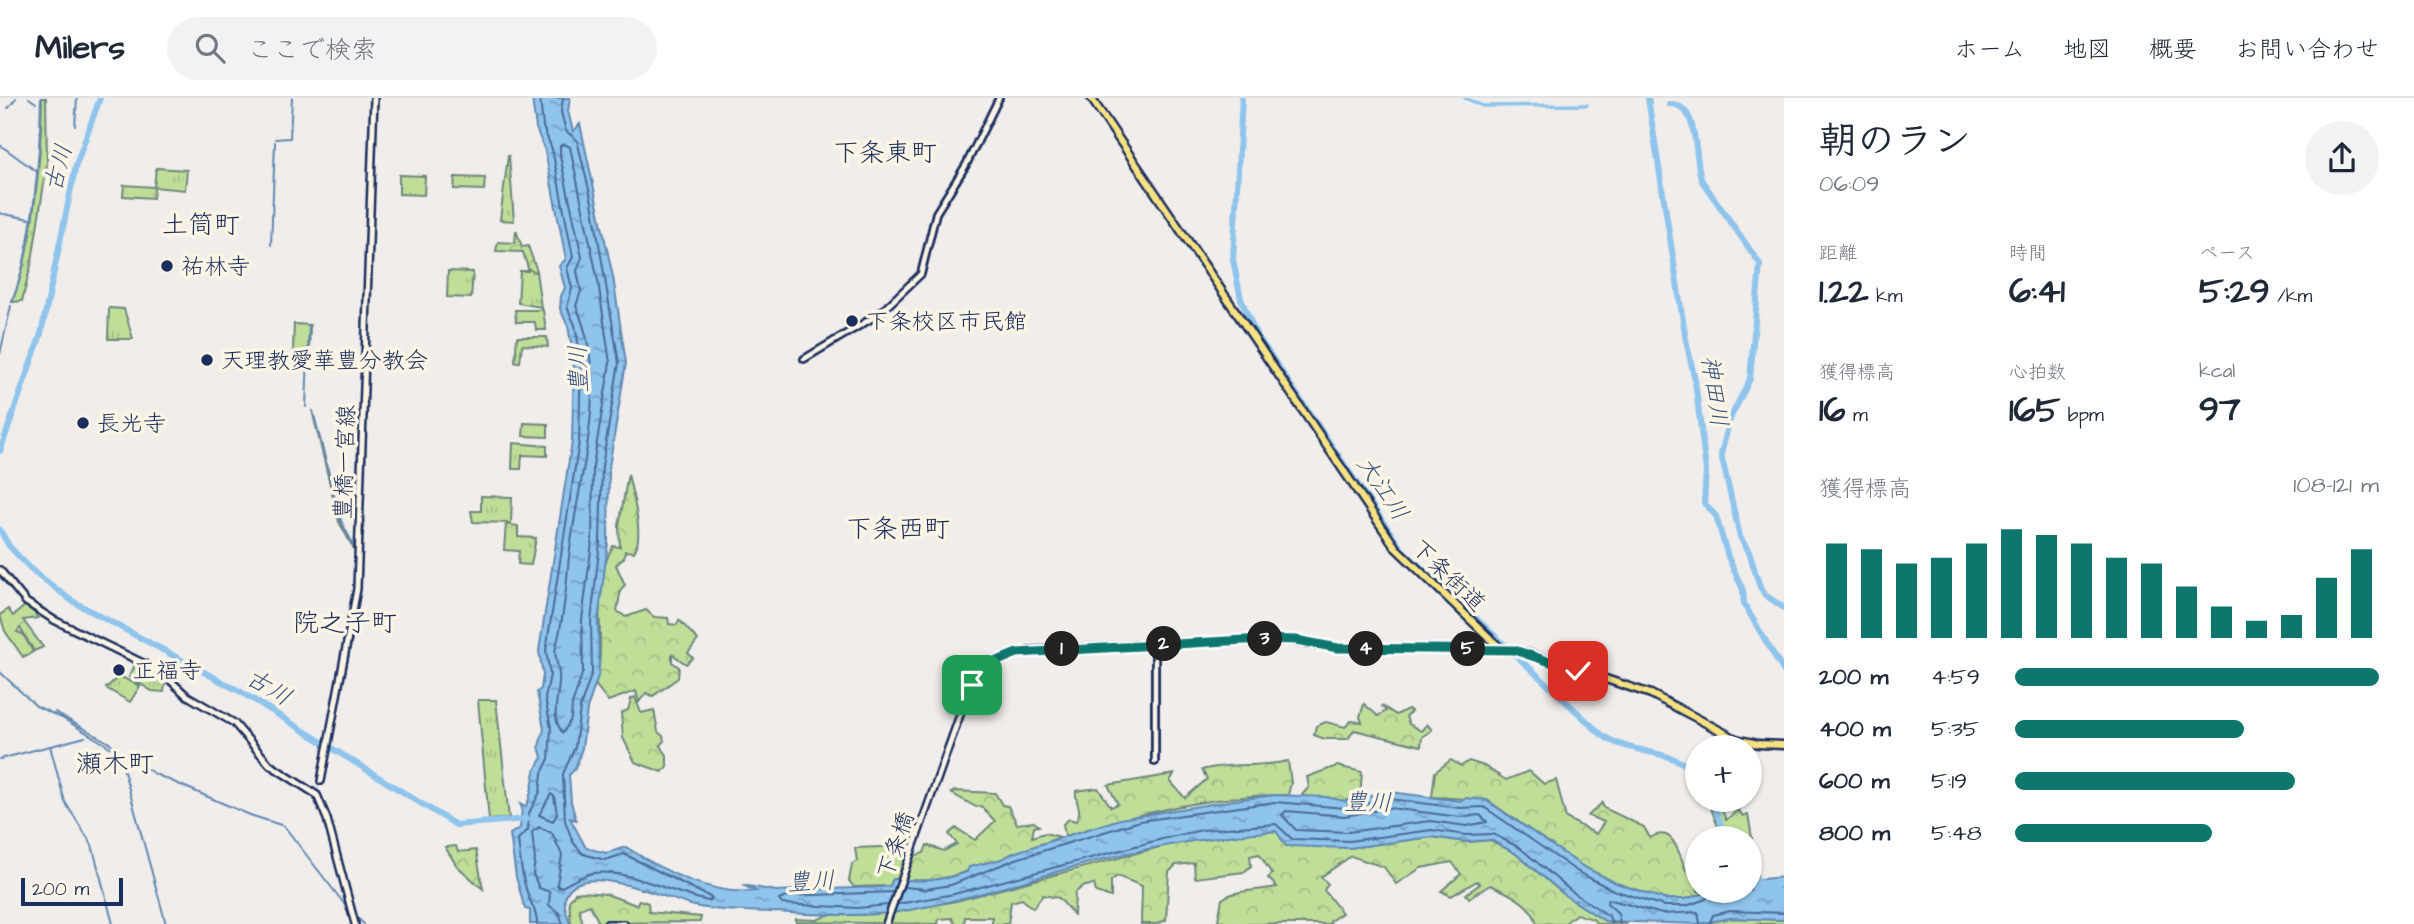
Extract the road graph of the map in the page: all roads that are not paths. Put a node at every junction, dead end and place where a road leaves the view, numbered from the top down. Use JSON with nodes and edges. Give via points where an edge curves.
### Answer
{"nodes":[{"id":1,"x":374,"y":98,"type":"edge"},
{"id":2,"x":999,"y":98,"type":"edge"},
{"id":3,"x":1091,"y":98,"type":"edge"},
{"id":4,"x":804,"y":359,"type":"dead end"},
{"id":5,"x":0,"y":570,"type":"edge"},
{"id":6,"x":1155,"y":644,"type":"junction"},
{"id":7,"x":1506,"y":650,"type":"junction"},
{"id":8,"x":1784,"y":745,"type":"edge"},
{"id":9,"x":1155,"y":762,"type":"dead end"},
{"id":10,"x":321,"y":781,"type":"dead end"},
{"id":11,"x":355,"y":924,"type":"edge"},
{"id":12,"x":607,"y":924,"type":"edge"},
{"id":13,"x":624,"y":924,"type":"edge"},
{"id":14,"x":886,"y":924,"type":"edge"}],
"edges":[{"from":1,"to":10,"type":"main road","name":"豊橋一宮線","via":[[357,580]]},
{"from":2,"to":4,"type":"street","via":[[936,213],[921,274],[879,314]]},
{"from":3,"to":7,"type":"main road","name":"下条街道","via":[[1396,548]]},
{"from":5,"to":11,"type":"main road","via":[[26,602],[170,680],[186,695],[234,723],[270,765],[317,795]]},
{"from":6,"to":7,"type":"main road","name":"下条橋","via":[[1281,639],[1338,648]]},
{"from":6,"to":9,"type":"street"},
{"from":6,"to":14,"type":"main road","name":"下条橋","via":[[1017,653],[995,662],[979,676],[967,695]]},
{"from":7,"to":8,"type":"main road","name":"下条街道","via":[[1658,697],[1721,732],[1752,743]]},
{"from":12,"to":13,"type":"main road"}]}
